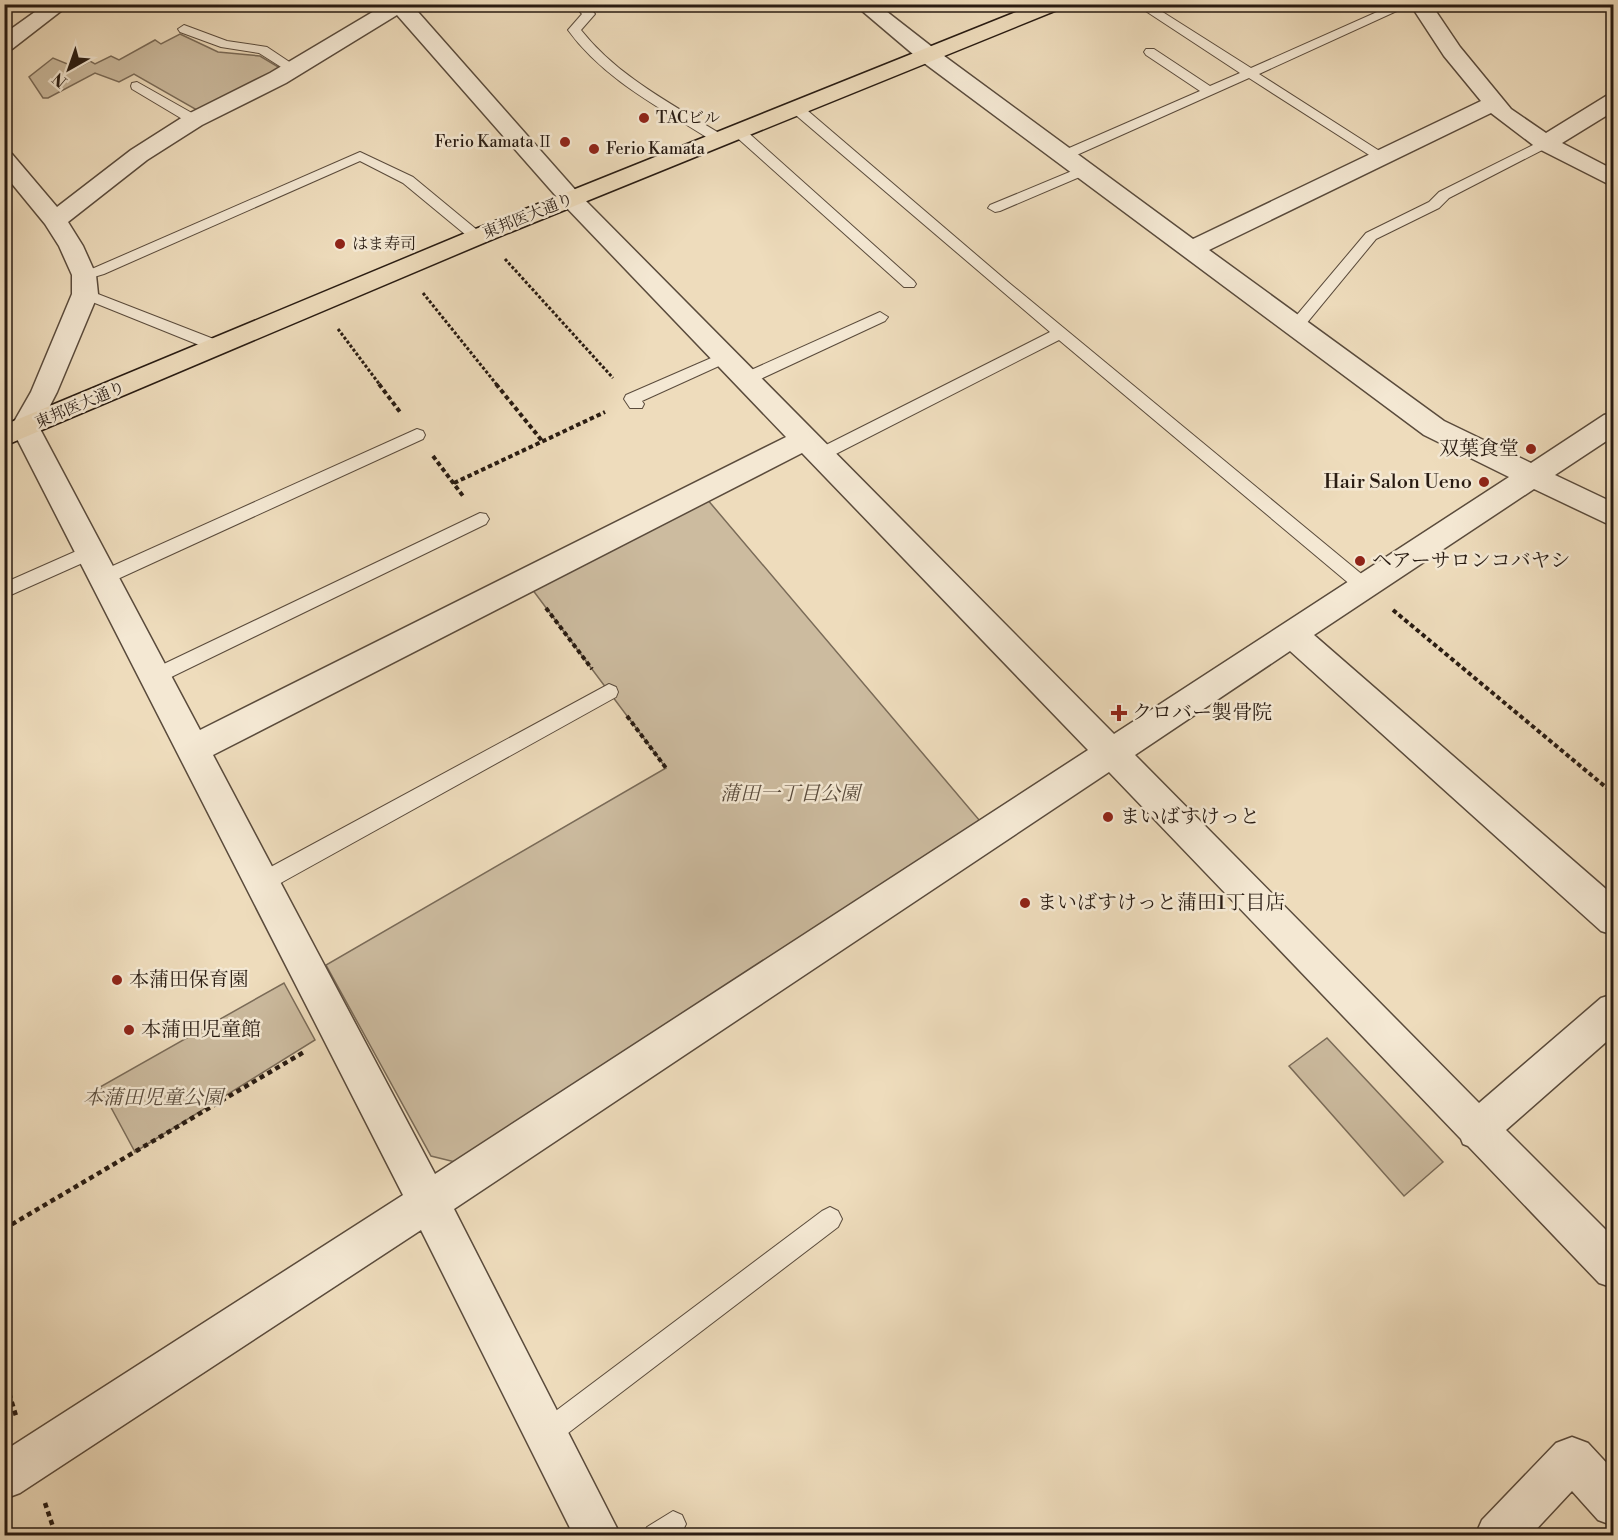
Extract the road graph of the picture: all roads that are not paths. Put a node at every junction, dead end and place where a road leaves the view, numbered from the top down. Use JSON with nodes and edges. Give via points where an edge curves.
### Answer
{"nodes":[{"id":1,"x":60,"y":4,"type":"edge"},
{"id":2,"x":579,"y":4,"type":"edge"},
{"id":3,"x":864,"y":4,"type":"edge"},
{"id":4,"x":1055,"y":4,"type":"edge"},
{"id":5,"x":1140,"y":4,"type":"edge"},
{"id":6,"x":1406,"y":4,"type":"edge"},
{"id":7,"x":1420,"y":4,"type":"edge"},
{"id":8,"x":399,"y":5,"type":"edge"},
{"id":9,"x":184,"y":29,"type":"dead end"},
{"id":10,"x":4,"y":44,"type":"edge"},
{"id":11,"x":1150,"y":52,"type":"dead end"},
{"id":12,"x":928,"y":55,"type":"junction"},
{"id":13,"x":294,"y":69,"type":"junction"},
{"id":14,"x":1250,"y":73,"type":"junction"},
{"id":15,"x":137,"y":86,"type":"dead end"},
{"id":16,"x":1209,"y":92,"type":"junction"},
{"id":17,"x":1614,"y":101,"type":"edge"},
{"id":18,"x":1494,"y":103,"type":"junction"},
{"id":19,"x":796,"y":108,"type":"junction"},
{"id":20,"x":195,"y":120,"type":"junction"},
{"id":21,"x":728,"y":135,"type":"junction"},
{"id":22,"x":1545,"y":142,"type":"junction"},
{"id":23,"x":1065,"y":155,"type":"junction"},
{"id":24,"x":1382,"y":157,"type":"junction"},
{"id":25,"x":4,"y":159,"type":"edge"},
{"id":26,"x":1084,"y":170,"type":"junction"},
{"id":27,"x":1614,"y":180,"type":"edge"},
{"id":28,"x":12,"y":183,"type":"edge"},
{"id":29,"x":571,"y":199,"type":"junction"},
{"id":30,"x":995,"y":208,"type":"dead end"},
{"id":31,"x":55,"y":220,"type":"junction"},
{"id":32,"x":477,"y":237,"type":"junction"},
{"id":33,"x":1192,"y":249,"type":"junction"},
{"id":34,"x":909,"y":284,"type":"dead end"},
{"id":35,"x":84,"y":285,"type":"junction"},
{"id":36,"x":879,"y":317,"type":"dead end"},
{"id":37,"x":1296,"y":326,"type":"junction"},
{"id":38,"x":1061,"y":333,"type":"junction"},
{"id":39,"x":219,"y":347,"type":"junction"},
{"id":40,"x":725,"y":357,"type":"junction"},
{"id":41,"x":747,"y":379,"type":"junction"},
{"id":42,"x":634,"y":402,"type":"road end"},
{"id":43,"x":1614,"y":422,"type":"edge"},
{"id":44,"x":15,"y":432,"type":"edge"},
{"id":45,"x":417,"y":435,"type":"road end"},
{"id":46,"x":813,"y":447,"type":"junction"},
{"id":47,"x":1532,"y":476,"type":"junction"},
{"id":48,"x":1614,"y":516,"type":"edge"},
{"id":49,"x":480,"y":519,"type":"road end"},
{"id":50,"x":96,"y":565,"type":"junction"},
{"id":51,"x":1364,"y":586,"type":"junction"},
{"id":52,"x":4,"y":591,"type":"edge"},
{"id":53,"x":1291,"y":634,"type":"junction"},
{"id":54,"x":154,"y":677,"type":"junction"},
{"id":55,"x":609,"y":692,"type":"road end"},
{"id":56,"x":192,"y":750,"type":"junction"},
{"id":57,"x":1111,"y":753,"type":"junction"},
{"id":58,"x":261,"y":883,"type":"junction"},
{"id":59,"x":1614,"y":919,"type":"edge"},
{"id":60,"x":1614,"y":1011,"type":"edge"},
{"id":61,"x":1477,"y":1130,"type":"junction"},
{"id":62,"x":428,"y":1202,"type":"junction"},
{"id":63,"x":830,"y":1219,"type":"dead end"},
{"id":64,"x":1614,"y":1268,"type":"edge"},
{"id":65,"x":546,"y":1434,"type":"junction"},
{"id":66,"x":4,"y":1477,"type":"edge"},
{"id":67,"x":1614,"y":1504,"type":"edge"},
{"id":68,"x":598,"y":1536,"type":"edge"},
{"id":69,"x":1498,"y":1536,"type":"edge"}],
"edges":[{"from":1,"to":10,"type":"street"},
{"from":2,"to":21,"type":"lane","via":[[589,14],[574,30],[610,68]]},
{"from":3,"to":12,"type":"street"},
{"from":4,"to":12,"type":"main road","name":"東邦医大通り"},
{"from":5,"to":14,"type":"lane"},
{"from":6,"to":14,"type":"lane"},
{"from":7,"to":18,"type":"street"},
{"from":8,"to":13,"type":"street"},
{"from":8,"to":29,"type":"street"},
{"from":9,"to":13,"type":"lane","via":[[225,44],[263,50]]},
{"from":11,"to":16,"type":"lane"},
{"from":12,"to":19,"type":"main road","name":"東邦医大通り"},
{"from":12,"to":23,"type":"street"},
{"from":13,"to":20,"type":"street"},
{"from":14,"to":16,"type":"lane"},
{"from":14,"to":24,"type":"lane"},
{"from":15,"to":20,"type":"lane"},
{"from":16,"to":23,"type":"lane"},
{"from":17,"to":22,"type":"street"},
{"from":18,"to":22,"type":"street","via":[[1503,114]]},
{"from":18,"to":24,"type":"street"},
{"from":19,"to":21,"type":"main road","name":"東邦医大通り"},
{"from":19,"to":38,"type":"lane"},
{"from":20,"to":31,"type":"street","via":[[139,155]]},
{"from":21,"to":29,"type":"main road","name":"東邦医大通り"},
{"from":21,"to":34,"type":"lane"},
{"from":22,"to":27,"type":"street"},
{"from":22,"to":37,"type":"lane","via":[[1371,236]]},
{"from":23,"to":26,"type":"street"},
{"from":24,"to":33,"type":"street"},
{"from":25,"to":28,"type":"street"},
{"from":26,"to":30,"type":"lane"},
{"from":26,"to":33,"type":"street"},
{"from":28,"to":31,"type":"street"},
{"from":29,"to":32,"type":"main road","name":"東邦医大通り"},
{"from":29,"to":40,"type":"street"},
{"from":31,"to":35,"type":"street","via":[[71,246]]},
{"from":32,"to":35,"type":"lane","via":[[408,180],[360,156],[99,271]]},
{"from":32,"to":39,"type":"main road","name":"東邦医大通り"},
{"from":33,"to":37,"type":"street"},
{"from":35,"to":39,"type":"lane"},
{"from":35,"to":44,"type":"street","via":[[44,392]]},
{"from":36,"to":41,"type":"lane"},
{"from":37,"to":47,"type":"street","via":[[1434,428]]},
{"from":38,"to":46,"type":"lane"},
{"from":38,"to":51,"type":"lane"},
{"from":39,"to":44,"type":"main road","name":"東邦医大通り"},
{"from":40,"to":41,"type":"street"},
{"from":40,"to":42,"type":"lane"},
{"from":41,"to":46,"type":"street"},
{"from":43,"to":47,"type":"street"},
{"from":44,"to":50,"type":"street"},
{"from":45,"to":50,"type":"lane"},
{"from":46,"to":56,"type":"street","via":[[526,581]]},
{"from":46,"to":57,"type":"street","via":[[936,564]]},
{"from":47,"to":48,"type":"street"},
{"from":47,"to":51,"type":"street"},
{"from":49,"to":54,"type":"lane"},
{"from":50,"to":52,"type":"lane"},
{"from":50,"to":54,"type":"street"},
{"from":51,"to":53,"type":"street"},
{"from":53,"to":57,"type":"street"},
{"from":53,"to":59,"type":"street"},
{"from":54,"to":56,"type":"street"},
{"from":55,"to":58,"type":"lane"},
{"from":56,"to":58,"type":"street"},
{"from":57,"to":61,"type":"street","via":[[1299,940]]},
{"from":57,"to":62,"type":"street"},
{"from":58,"to":62,"type":"street"},
{"from":60,"to":61,"type":"street"},
{"from":61,"to":64,"type":"street"},
{"from":62,"to":65,"type":"street"},
{"from":62,"to":66,"type":"street"},
{"from":63,"to":65,"type":"lane"},
{"from":65,"to":68,"type":"street"},
{"from":67,"to":69,"type":"street","via":[[1572,1459]]}]}
